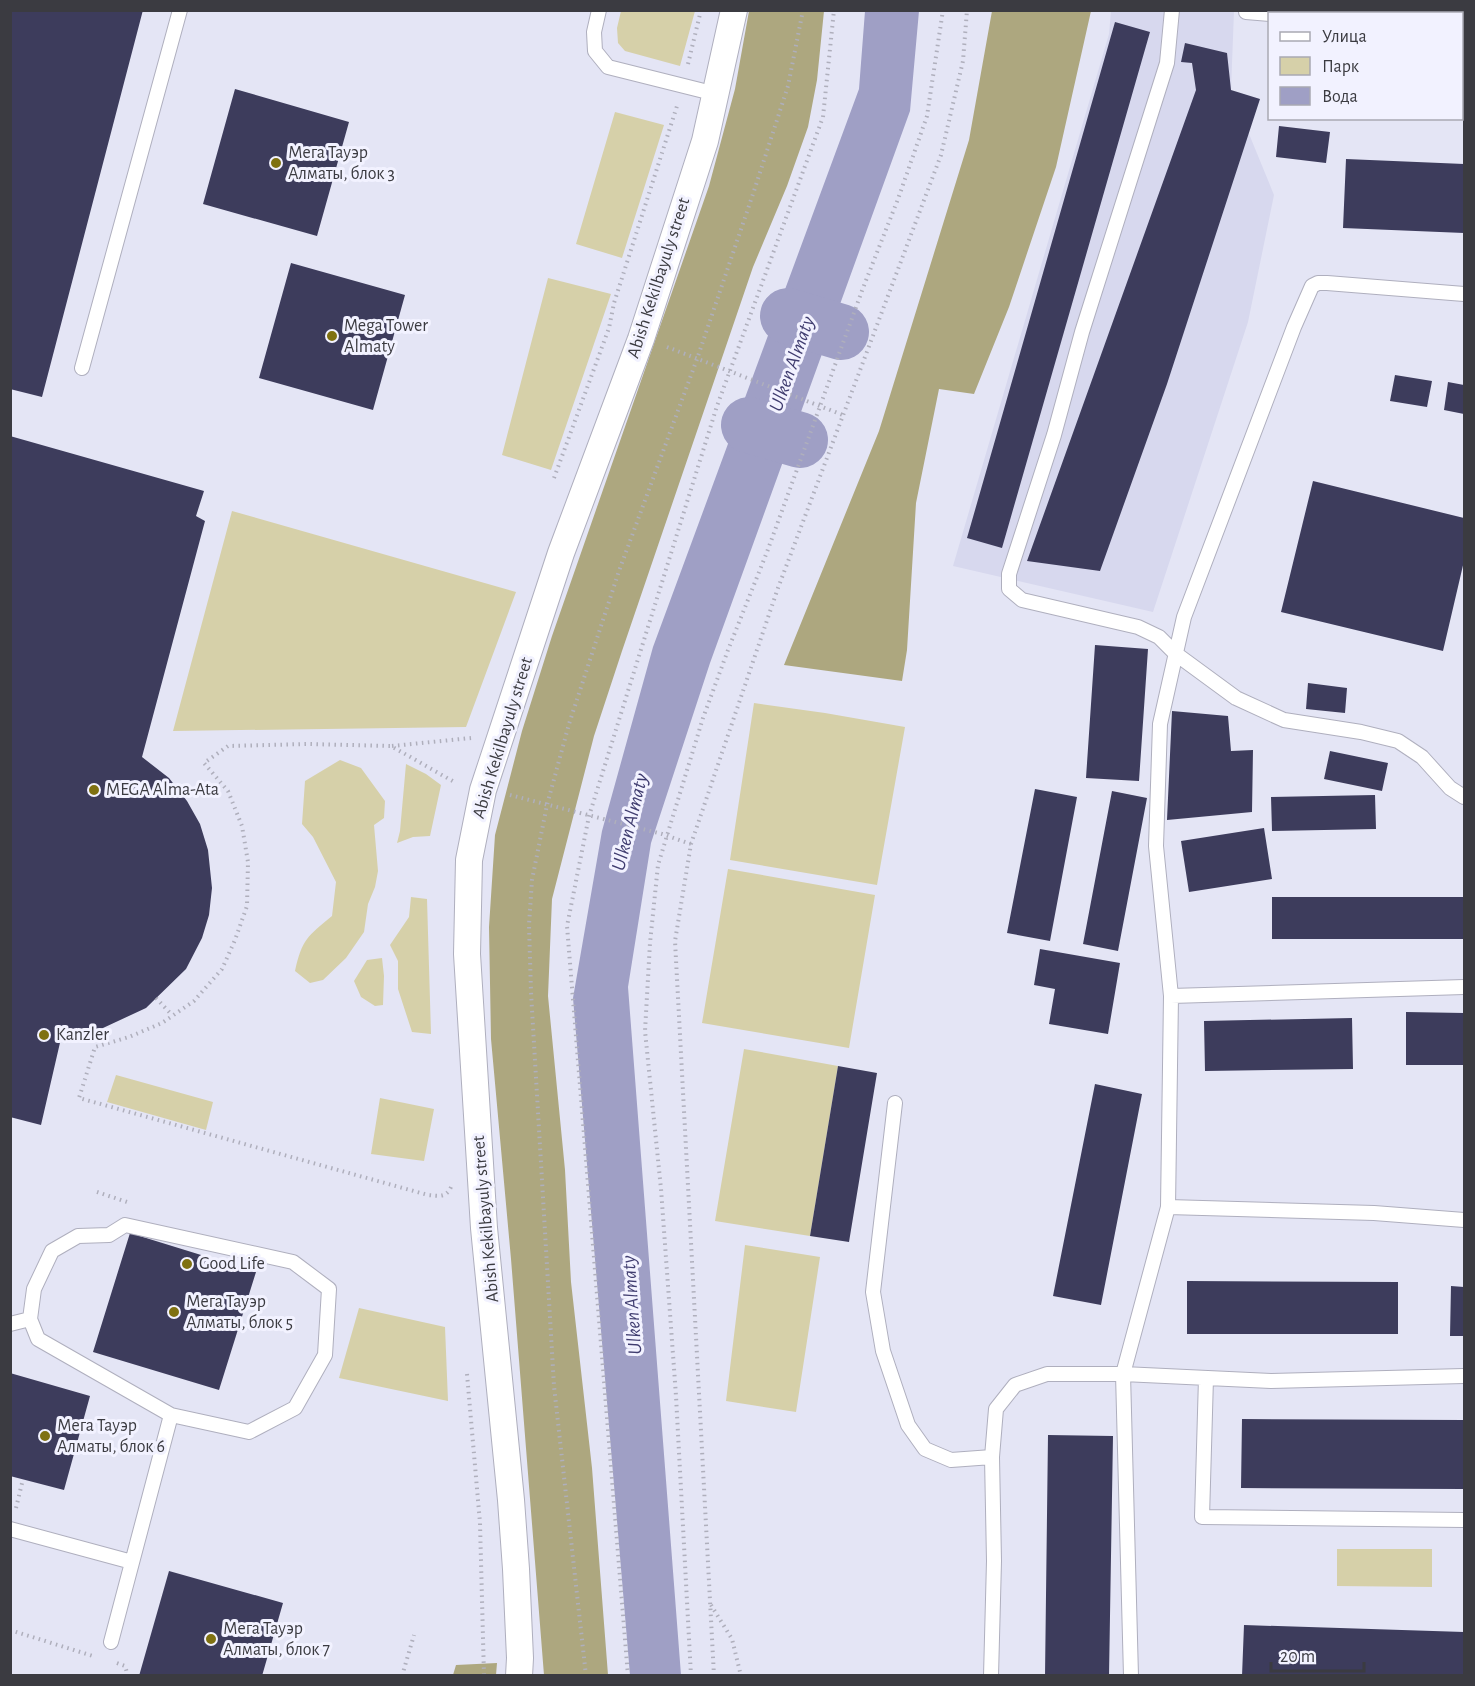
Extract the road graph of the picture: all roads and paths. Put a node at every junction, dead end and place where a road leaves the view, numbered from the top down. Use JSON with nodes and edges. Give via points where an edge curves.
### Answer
{"nodes":[{"id":1,"x":180,"y":10,"type":"edge"},
{"id":2,"x":599,"y":10,"type":"edge"},
{"id":3,"x":701,"y":10,"type":"edge"},
{"id":4,"x":734,"y":10,"type":"edge"},
{"id":5,"x":803,"y":10,"type":"edge"},
{"id":6,"x":834,"y":10,"type":"edge"},
{"id":7,"x":943,"y":10,"type":"edge"},
{"id":8,"x":967,"y":10,"type":"edge"},
{"id":9,"x":1172,"y":10,"type":"edge"},
{"id":10,"x":1246,"y":10,"type":"edge"},
{"id":11,"x":1268,"y":14,"type":"edge"},
{"id":12,"x":682,"y":85,"type":"junction"},
{"id":13,"x":716,"y":94,"type":"junction"},
{"id":14,"x":1464,"y":294,"type":"edge"},
{"id":15,"x":665,"y":346,"type":"dead end"},
{"id":16,"x":697,"y":359,"type":"junction"},
{"id":17,"x":82,"y":368,"type":"dead end"},
{"id":18,"x":729,"y":372,"type":"junction"},
{"id":19,"x":818,"y":406,"type":"junction"},
{"id":20,"x":843,"y":415,"type":"junction"},
{"id":21,"x":554,"y":478,"type":"dead end"},
{"id":22,"x":1176,"y":654,"type":"junction"},
{"id":23,"x":474,"y":738,"type":"dead end"},
{"id":24,"x":392,"y":746,"type":"junction"},
{"id":25,"x":459,"y":784,"type":"dead end"},
{"id":26,"x":506,"y":795,"type":"dead end"},
{"id":27,"x":1464,"y":797,"type":"edge"},
{"id":28,"x":547,"y":805,"type":"junction"},
{"id":29,"x":589,"y":816,"type":"junction"},
{"id":30,"x":667,"y":836,"type":"junction"},
{"id":31,"x":691,"y":844,"type":"junction"},
{"id":32,"x":1464,"y":987,"type":"edge"},
{"id":33,"x":1171,"y":996,"type":"junction"},
{"id":34,"x":156,"y":998,"type":"dead end"},
{"id":35,"x":172,"y":1015,"type":"junction"},
{"id":36,"x":895,"y":1103,"type":"dead end"},
{"id":37,"x":455,"y":1181,"type":"dead end"},
{"id":38,"x":97,"y":1192,"type":"dead end"},
{"id":39,"x":133,"y":1203,"type":"dead end"},
{"id":40,"x":1168,"y":1207,"type":"junction"},
{"id":41,"x":1464,"y":1220,"type":"edge"},
{"id":42,"x":30,"y":1319,"type":"junction"},
{"id":43,"x":10,"y":1324,"type":"edge"},
{"id":44,"x":467,"y":1372,"type":"dead end"},
{"id":45,"x":1123,"y":1374,"type":"junction"},
{"id":46,"x":1464,"y":1376,"type":"edge"},
{"id":47,"x":1206,"y":1378,"type":"junction"},
{"id":48,"x":171,"y":1415,"type":"junction"},
{"id":49,"x":992,"y":1457,"type":"junction"},
{"id":50,"x":23,"y":1479,"type":"dead end"},
{"id":51,"x":1464,"y":1520,"type":"edge"},
{"id":52,"x":12,"y":1524,"type":"edge"},
{"id":53,"x":132,"y":1562,"type":"junction"},
{"id":54,"x":711,"y":1605,"type":"junction"},
{"id":55,"x":10,"y":1630,"type":"edge"},
{"id":56,"x":414,"y":1635,"type":"dead end"},
{"id":57,"x":111,"y":1642,"type":"dead end"},
{"id":58,"x":94,"y":1656,"type":"dead end"},
{"id":59,"x":115,"y":1662,"type":"dead end"},
{"id":60,"x":128,"y":1676,"type":"edge"},
{"id":61,"x":402,"y":1676,"type":"edge"},
{"id":62,"x":484,"y":1676,"type":"edge"},
{"id":63,"x":519,"y":1676,"type":"edge"},
{"id":64,"x":587,"y":1676,"type":"edge"},
{"id":65,"x":628,"y":1676,"type":"edge"},
{"id":66,"x":690,"y":1676,"type":"edge"},
{"id":67,"x":714,"y":1676,"type":"edge"},
{"id":68,"x":741,"y":1676,"type":"edge"},
{"id":69,"x":991,"y":1676,"type":"edge"},
{"id":70,"x":1131,"y":1676,"type":"edge"}],
"edges":[{"from":1,"to":17,"type":"lane"},
{"from":2,"to":12,"type":"lane","via":[[595,51],[608,67]]},
{"from":3,"to":12,"type":"path"},
{"from":4,"to":13,"type":"street","name":"Abish Kekilbayuly street"},
{"from":5,"to":16,"type":"path","via":[[788,87]]},
{"from":6,"to":18,"type":"path","via":[[823,117]]},
{"from":7,"to":19,"type":"path","via":[[927,116]]},
{"from":8,"to":20,"type":"path","via":[[963,62],[941,154]]},
{"from":9,"to":22,"type":"lane","via":[[1167,63],[1009,574],[1009,589],[1022,600],[1138,627],[1159,637]]},
{"from":10,"to":11,"type":"lane"},
{"from":12,"to":13,"type":"lane"},
{"from":12,"to":21,"type":"path","via":[[609,328]]},
{"from":13,"to":63,"type":"street","name":"Abish Kekilbayuly street","via":[[705,141],[641,339],[561,553],[487,779],[469,860],[467,954],[484,1228],[516,1569]]},
{"from":14,"to":22,"type":"lane","via":[[1327,283],[1312,286],[1184,617]]},
{"from":15,"to":16,"type":"path"},
{"from":16,"to":18,"type":"path"},
{"from":16,"to":28,"type":"path","via":[[620,571],[569,724]]},
{"from":18,"to":19,"type":"path"},
{"from":18,"to":29,"type":"path"},
{"from":19,"to":20,"type":"path"},
{"from":19,"to":30,"type":"path","via":[[703,718]]},
{"from":20,"to":31,"type":"path","via":[[778,588]]},
{"from":22,"to":27,"type":"lane","via":[[1236,698],[1284,720],[1398,741],[1422,757],[1450,788]]},
{"from":22,"to":33,"type":"lane","via":[[1160,724],[1156,846]]},
{"from":23,"to":24,"type":"path"},
{"from":24,"to":25,"type":"path"},
{"from":24,"to":35,"type":"path","via":[[228,746],[204,763],[228,791],[242,826],[248,862],[247,906],[222,969],[194,1001]]},
{"from":26,"to":28,"type":"path"},
{"from":28,"to":29,"type":"path"},
{"from":28,"to":64,"type":"path","via":[[532,880],[531,993],[554,1386]]},
{"from":29,"to":30,"type":"path"},
{"from":29,"to":65,"type":"path","via":[[567,926]]},
{"from":30,"to":31,"type":"path"},
{"from":30,"to":66,"type":"path","via":[[658,865],[645,1031],[676,1396]]},
{"from":31,"to":54,"type":"path","via":[[675,941]]},
{"from":32,"to":33,"type":"lane"},
{"from":33,"to":40,"type":"lane"},
{"from":34,"to":35,"type":"path"},
{"from":35,"to":37,"type":"path","via":[[129,1037],[94,1047],[79,1098],[428,1194],[442,1196]]},
{"from":36,"to":49,"type":"lane","via":[[873,1292],[883,1351],[908,1425],[925,1449],[951,1460]]},
{"from":38,"to":39,"type":"path"},
{"from":40,"to":41,"type":"lane","via":[[1374,1213]]},
{"from":40,"to":45,"type":"lane"},
{"from":42,"to":43,"type":"lane"},
{"from":42,"to":48,"type":"lane","via":[[38,1339]]},
{"from":42,"to":48,"type":"lane","via":[[34,1289],[52,1251],[78,1236],[109,1235],[125,1226],[293,1262],[329,1289],[325,1355],[295,1408],[249,1432]]},
{"from":44,"to":62,"type":"path","via":[[480,1523]]},
{"from":45,"to":47,"type":"lane"},
{"from":45,"to":49,"type":"lane","via":[[1047,1374],[1015,1385],[996,1409]]},
{"from":45,"to":70,"type":"lane"},
{"from":46,"to":47,"type":"lane","via":[[1271,1381]]},
{"from":47,"to":51,"type":"lane","via":[[1202,1517]]},
{"from":48,"to":53,"type":"lane"},
{"from":49,"to":69,"type":"lane"},
{"from":50,"to":52,"type":"path"},
{"from":52,"to":53,"type":"lane"},
{"from":53,"to":57,"type":"lane"},
{"from":54,"to":67,"type":"path"},
{"from":54,"to":68,"type":"path","via":[[732,1639]]},
{"from":55,"to":58,"type":"path"},
{"from":56,"to":61,"type":"path"},
{"from":59,"to":60,"type":"path","via":[[125,1666]]}]}
